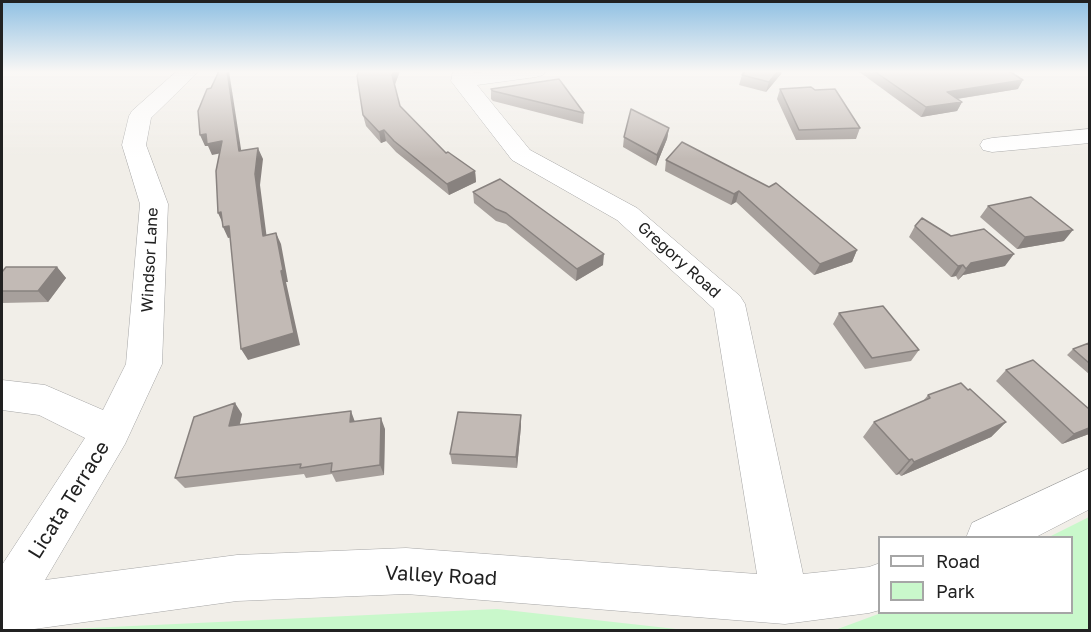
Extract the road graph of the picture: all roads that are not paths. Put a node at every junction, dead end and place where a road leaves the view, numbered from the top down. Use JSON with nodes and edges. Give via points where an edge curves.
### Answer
{"nodes":[{"id":1,"x":157,"y":100,"type":"edge"},
{"id":2,"x":481,"y":100,"type":"edge"},
{"id":3,"x":1089,"y":136,"type":"edge"},
{"id":4,"x":992,"y":145,"type":"dead end"},
{"id":5,"x":2,"y":395,"type":"edge"},
{"id":6,"x":111,"y":432,"type":"junction"},
{"id":7,"x":1089,"y":487,"type":"edge"},
{"id":8,"x":990,"y":536,"type":"edge"},
{"id":9,"x":878,"y":586,"type":"edge"},
{"id":10,"x":785,"y":600,"type":"junction"},
{"id":11,"x":2,"y":608,"type":"edge"}],
"edges":[{"from":1,"to":6,"type":"street","name":"Windsor Lane","via":[[140,116],[134,145],[154,204],[144,364]]},
{"from":2,"to":10,"type":"street","name":"Gregory Road","via":[[521,154],[627,214],[729,304]]},
{"from":3,"to":4,"type":"street"},
{"from":5,"to":6,"type":"street","name":"Licata Terrace","via":[[45,400]]},
{"from":6,"to":11,"type":"street","name":"Licata Terrace"},
{"from":7,"to":8,"type":"street"},
{"from":9,"to":10,"type":"street","name":"Valley Road"},
{"from":10,"to":11,"type":"street","name":"Valley Road","via":[[406,571],[237,578]]}]}
